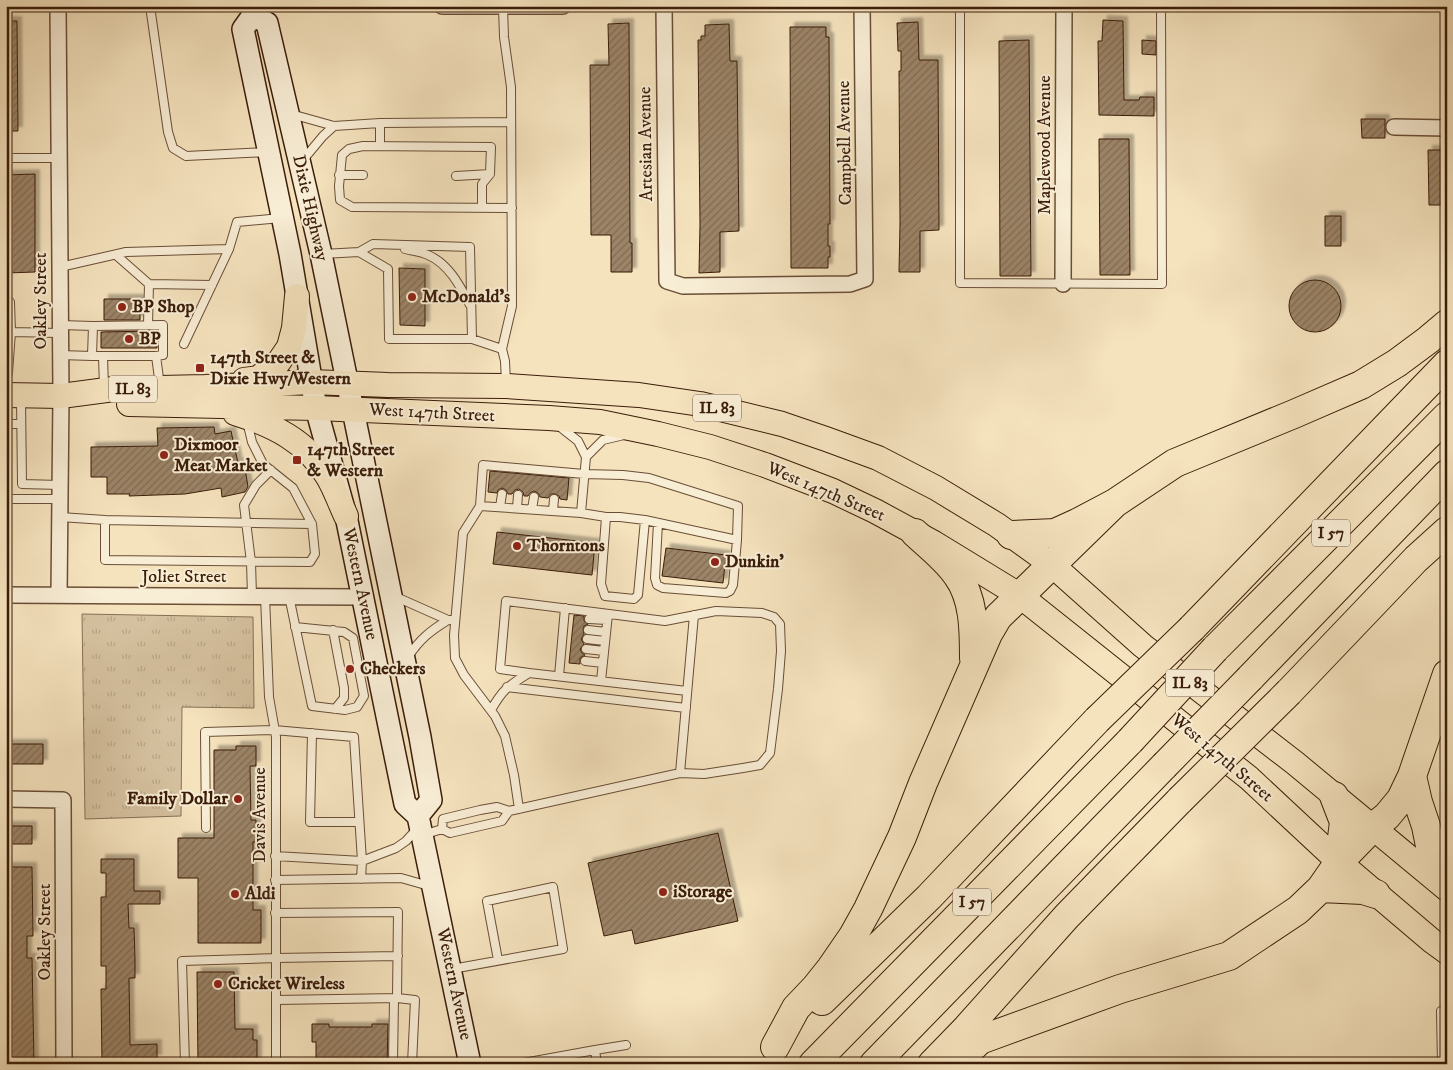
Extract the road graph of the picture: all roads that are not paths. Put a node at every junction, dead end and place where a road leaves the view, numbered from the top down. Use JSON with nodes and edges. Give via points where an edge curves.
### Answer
{"nodes":[{"id":1,"x":58,"y":6,"type":"edge"},
{"id":2,"x":150,"y":6,"type":"edge"},
{"id":3,"x":442,"y":6,"type":"edge"},
{"id":4,"x":503,"y":6,"type":"edge"},
{"id":5,"x":563,"y":6,"type":"edge"},
{"id":6,"x":664,"y":6,"type":"edge"},
{"id":7,"x":862,"y":6,"type":"edge"},
{"id":8,"x":960,"y":6,"type":"edge"},
{"id":9,"x":1064,"y":6,"type":"edge"},
{"id":10,"x":1161,"y":6,"type":"edge"},
{"id":11,"x":252,"y":10,"type":"edge"},
{"id":12,"x":288,"y":114,"type":"junction"},
{"id":13,"x":511,"y":122,"type":"junction"},
{"id":14,"x":380,"y":123,"type":"junction"},
{"id":15,"x":334,"y":126,"type":"junction"},
{"id":16,"x":1394,"y":128,"type":"dead end"},
{"id":17,"x":1447,"y":128,"type":"edge"},
{"id":18,"x":380,"y":146,"type":"junction"},
{"id":19,"x":270,"y":152,"type":"junction"},
{"id":20,"x":6,"y":158,"type":"edge"},
{"id":21,"x":59,"y":158,"type":"junction"},
{"id":22,"x":300,"y":164,"type":"junction"},
{"id":23,"x":490,"y":174,"type":"junction"},
{"id":24,"x":339,"y":175,"type":"junction"},
{"id":25,"x":363,"y":175,"type":"dead end"},
{"id":26,"x":456,"y":176,"type":"dead end"},
{"id":27,"x":482,"y":208,"type":"junction"},
{"id":28,"x":512,"y":208,"type":"junction"},
{"id":29,"x":283,"y":218,"type":"junction"},
{"id":30,"x":391,"y":245,"type":"junction"},
{"id":31,"x":229,"y":249,"type":"junction"},
{"id":32,"x":359,"y":252,"type":"junction"},
{"id":33,"x":321,"y":254,"type":"junction"},
{"id":34,"x":116,"y":255,"type":"junction"},
{"id":35,"x":60,"y":267,"type":"junction"},
{"id":36,"x":865,"y":279,"type":"joint"},
{"id":37,"x":148,"y":284,"type":"junction"},
{"id":38,"x":1063,"y":284,"type":"junction"},
{"id":39,"x":212,"y":285,"type":"junction"},
{"id":40,"x":297,"y":296,"type":"junction"},
{"id":41,"x":6,"y":302,"type":"edge"},
{"id":42,"x":471,"y":307,"type":"junction"},
{"id":43,"x":1447,"y":324,"type":"edge"},
{"id":44,"x":148,"y":325,"type":"junction"},
{"id":45,"x":93,"y":326,"type":"junction"},
{"id":46,"x":60,"y":329,"type":"junction"},
{"id":47,"x":8,"y":332,"type":"edge"},
{"id":48,"x":472,"y":339,"type":"junction"},
{"id":49,"x":184,"y":344,"type":"dead end"},
{"id":50,"x":502,"y":349,"type":"junction"},
{"id":51,"x":60,"y":355,"type":"junction"},
{"id":52,"x":92,"y":356,"type":"junction"},
{"id":53,"x":103,"y":356,"type":"junction"},
{"id":54,"x":156,"y":356,"type":"junction"},
{"id":55,"x":1447,"y":364,"type":"edge"},
{"id":56,"x":6,"y":373,"type":"edge"},
{"id":57,"x":311,"y":382,"type":"junction"},
{"id":58,"x":347,"y":383,"type":"junction"},
{"id":59,"x":506,"y":386,"type":"junction"},
{"id":60,"x":161,"y":388,"type":"junction"},
{"id":61,"x":104,"y":390,"type":"junction"},
{"id":62,"x":14,"y":395,"type":"edge"},
{"id":63,"x":60,"y":396,"type":"junction"},
{"id":64,"x":205,"y":396,"type":"junction"},
{"id":65,"x":316,"y":408,"type":"junction"},
{"id":66,"x":352,"y":410,"type":"junction"},
{"id":67,"x":1447,"y":416,"type":"edge"},
{"id":68,"x":246,"y":417,"type":"junction"},
{"id":69,"x":549,"y":418,"type":"junction"},
{"id":70,"x":6,"y":424,"type":"edge"},
{"id":71,"x":21,"y":424,"type":"junction"},
{"id":72,"x":642,"y":431,"type":"junction"},
{"id":73,"x":586,"y":457,"type":"junction"},
{"id":74,"x":271,"y":470,"type":"junction"},
{"id":75,"x":584,"y":474,"type":"junction"},
{"id":76,"x":1447,"y":474,"type":"edge"},
{"id":77,"x":60,"y":492,"type":"junction"},
{"id":78,"x":502,"y":494,"type":"dead end"},
{"id":79,"x":518,"y":495,"type":"dead end"},
{"id":80,"x":534,"y":497,"type":"dead end"},
{"id":81,"x":6,"y":499,"type":"edge"},
{"id":82,"x":554,"y":499,"type":"dead end"},
{"id":83,"x":1115,"y":503,"type":"junction"},
{"id":84,"x":480,"y":506,"type":"junction"},
{"id":85,"x":500,"y":507,"type":"junction"},
{"id":86,"x":516,"y":508,"type":"junction"},
{"id":87,"x":532,"y":510,"type":"junction"},
{"id":88,"x":553,"y":511,"type":"junction"},
{"id":89,"x":581,"y":513,"type":"junction"},
{"id":90,"x":346,"y":516,"type":"junction"},
{"id":91,"x":60,"y":517,"type":"junction"},
{"id":92,"x":606,"y":517,"type":"junction"},
{"id":93,"x":105,"y":520,"type":"junction"},
{"id":94,"x":645,"y":520,"type":"junction"},
{"id":95,"x":247,"y":522,"type":"junction"},
{"id":96,"x":658,"y":523,"type":"junction"},
{"id":97,"x":312,"y":524,"type":"junction"},
{"id":98,"x":1447,"y":530,"type":"edge"},
{"id":99,"x":916,"y":533,"type":"junction"},
{"id":100,"x":1011,"y":535,"type":"junction"},
{"id":101,"x":737,"y":540,"type":"junction"},
{"id":102,"x":251,"y":562,"type":"junction"},
{"id":103,"x":1051,"y":564,"type":"junction"},
{"id":104,"x":390,"y":594,"type":"junction"},
{"id":105,"x":6,"y":595,"type":"edge"},
{"id":106,"x":59,"y":595,"type":"junction"},
{"id":107,"x":1019,"y":595,"type":"junction"},
{"id":108,"x":258,"y":596,"type":"junction"},
{"id":109,"x":289,"y":596,"type":"junction"},
{"id":110,"x":361,"y":597,"type":"junction"},
{"id":111,"x":565,"y":612,"type":"junction"},
{"id":112,"x":6,"y":614,"type":"edge"},
{"id":113,"x":694,"y":615,"type":"junction"},
{"id":114,"x":574,"y":617,"type":"dead end"},
{"id":115,"x":608,"y":617,"type":"junction"},
{"id":116,"x":589,"y":619,"type":"dead end"},
{"id":117,"x":452,"y":620,"type":"junction"},
{"id":118,"x":295,"y":627,"type":"junction"},
{"id":119,"x":564,"y":627,"type":"junction"},
{"id":120,"x":572,"y":628,"type":"dead end"},
{"id":121,"x":333,"y":630,"type":"junction"},
{"id":122,"x":588,"y":630,"type":"dead end"},
{"id":123,"x":606,"y":632,"type":"junction"},
{"id":124,"x":562,"y":637,"type":"junction"},
{"id":125,"x":572,"y":638,"type":"dead end"},
{"id":126,"x":587,"y":639,"type":"dead end"},
{"id":127,"x":605,"y":641,"type":"junction"},
{"id":128,"x":562,"y":647,"type":"junction"},
{"id":129,"x":570,"y":648,"type":"dead end"},
{"id":130,"x":586,"y":649,"type":"dead end"},
{"id":131,"x":604,"y":651,"type":"junction"},
{"id":132,"x":560,"y":659,"type":"junction"},
{"id":133,"x":569,"y":660,"type":"dead end"},
{"id":134,"x":584,"y":661,"type":"dead end"},
{"id":135,"x":405,"y":663,"type":"junction"},
{"id":136,"x":603,"y":663,"type":"junction"},
{"id":137,"x":973,"y":666,"type":"junction"},
{"id":138,"x":529,"y":673,"type":"junction"},
{"id":139,"x":1447,"y":674,"type":"edge"},
{"id":140,"x":559,"y":676,"type":"junction"},
{"id":141,"x":601,"y":681,"type":"junction"},
{"id":142,"x":507,"y":687,"type":"junction"},
{"id":143,"x":687,"y":691,"type":"junction"},
{"id":144,"x":686,"y":708,"type":"junction"},
{"id":145,"x":335,"y":709,"type":"junction"},
{"id":146,"x":491,"y":710,"type":"junction"},
{"id":147,"x":274,"y":730,"type":"junction"},
{"id":148,"x":312,"y":733,"type":"junction"},
{"id":149,"x":680,"y":773,"type":"junction"},
{"id":150,"x":1412,"y":776,"type":"junction"},
{"id":151,"x":1334,"y":796,"type":"junction"},
{"id":152,"x":6,"y":800,"type":"edge"},
{"id":153,"x":519,"y":809,"type":"junction"},
{"id":154,"x":509,"y":811,"type":"junction"},
{"id":155,"x":359,"y":822,"type":"junction"},
{"id":156,"x":425,"y":827,"type":"junction"},
{"id":157,"x":206,"y":828,"type":"dead end"},
{"id":158,"x":1372,"y":828,"type":"junction"},
{"id":159,"x":275,"y":856,"type":"junction"},
{"id":160,"x":362,"y":862,"type":"junction"},
{"id":161,"x":1339,"y":862,"type":"junction"},
{"id":162,"x":1447,"y":874,"type":"edge"},
{"id":163,"x":361,"y":879,"type":"junction"},
{"id":164,"x":275,"y":880,"type":"junction"},
{"id":165,"x":434,"y":887,"type":"junction"},
{"id":166,"x":1321,"y":888,"type":"junction"},
{"id":167,"x":1447,"y":890,"type":"edge"},
{"id":168,"x":1376,"y":894,"type":"junction"},
{"id":169,"x":275,"y":913,"type":"junction"},
{"id":170,"x":1447,"y":952,"type":"edge"},
{"id":171,"x":398,"y":956,"type":"junction"},
{"id":172,"x":276,"y":958,"type":"junction"},
{"id":173,"x":498,"y":960,"type":"junction"},
{"id":174,"x":450,"y":969,"type":"junction"},
{"id":175,"x":396,"y":998,"type":"junction"},
{"id":176,"x":276,"y":1000,"type":"junction"},
{"id":177,"x":1447,"y":1014,"type":"edge"},
{"id":178,"x":626,"y":1045,"type":"dead end"},
{"id":179,"x":595,"y":1050,"type":"junction"},
{"id":180,"x":768,"y":1056,"type":"edge"},
{"id":181,"x":64,"y":1064,"type":"edge"},
{"id":182,"x":185,"y":1064,"type":"edge"},
{"id":183,"x":276,"y":1064,"type":"edge"},
{"id":184,"x":393,"y":1064,"type":"edge"},
{"id":185,"x":412,"y":1064,"type":"edge"},
{"id":186,"x":470,"y":1064,"type":"edge"},
{"id":187,"x":518,"y":1064,"type":"edge"},
{"id":188,"x":597,"y":1064,"type":"edge"},
{"id":189,"x":813,"y":1064,"type":"edge"},
{"id":190,"x":874,"y":1064,"type":"edge"},
{"id":191,"x":932,"y":1064,"type":"edge"},
{"id":192,"x":955,"y":1064,"type":"edge"},
{"id":193,"x":1442,"y":1064,"type":"edge"}],
"edges":[{"from":1,"to":21,"type":"street","name":"Oakley Street"},
{"from":2,"to":19,"type":"lane","via":[[173,148],[186,156]]},
{"from":3,"to":4,"type":"street"},
{"from":4,"to":5,"type":"street"},
{"from":4,"to":13,"type":"lane"},
{"from":6,"to":36,"type":"street","name":"Artesian Avenue","via":[[667,281],[683,286],[850,284]]},
{"from":7,"to":36,"type":"street","name":"Campbell Avenue"},
{"from":8,"to":38,"type":"lane","via":[[960,283]]},
{"from":9,"to":38,"type":"street","name":"Maplewood Avenue"},
{"from":10,"to":38,"type":"lane","via":[[1162,284]]},
{"from":11,"to":12,"type":"main road","name":"Dixie Highway","via":[[267,23]]},
{"from":11,"to":19,"type":"main road","name":"Dixie Highway","via":[[244,29]]},
{"from":12,"to":15,"type":"lane"},
{"from":12,"to":22,"type":"main road","name":"Dixie Highway"},
{"from":13,"to":14,"type":"lane"},
{"from":13,"to":28,"type":"lane"},
{"from":14,"to":15,"type":"lane"},
{"from":14,"to":18,"type":"lane"},
{"from":15,"to":22,"type":"lane"},
{"from":16,"to":17,"type":"street"},
{"from":18,"to":23,"type":"lane","via":[[491,147]]},
{"from":18,"to":24,"type":"lane","via":[[349,149],[342,156]]},
{"from":19,"to":29,"type":"main road","name":"Dixie Highway"},
{"from":20,"to":21,"type":"lane"},
{"from":21,"to":35,"type":"street","name":"Oakley Street"},
{"from":22,"to":33,"type":"main road","name":"Dixie Highway"},
{"from":23,"to":26,"type":"lane"},
{"from":23,"to":27,"type":"lane","via":[[482,184]]},
{"from":24,"to":25,"type":"lane"},
{"from":24,"to":27,"type":"lane","via":[[340,200],[352,207]]},
{"from":27,"to":28,"type":"lane"},
{"from":28,"to":50,"type":"lane","via":[[512,306]]},
{"from":29,"to":31,"type":"lane","via":[[237,222]]},
{"from":29,"to":40,"type":"main road","name":"Dixie Highway"},
{"from":30,"to":32,"type":"lane","via":[[373,244]]},
{"from":30,"to":42,"type":"lane","via":[[429,255],[446,267],[459,283]]},
{"from":30,"to":42,"type":"lane","via":[[470,247]]},
{"from":31,"to":34,"type":"lane"},
{"from":31,"to":39,"type":"lane"},
{"from":32,"to":33,"type":"lane"},
{"from":32,"to":48,"type":"lane","via":[[388,268],[389,339]]},
{"from":33,"to":58,"type":"main road","name":"Dixie Highway"},
{"from":34,"to":35,"type":"lane"},
{"from":34,"to":37,"type":"lane"},
{"from":35,"to":46,"type":"street","name":"Oakley Street"},
{"from":37,"to":39,"type":"lane"},
{"from":37,"to":44,"type":"lane"},
{"from":39,"to":49,"type":"lane"},
{"from":40,"to":57,"type":"main road","name":"Dixie Highway"},
{"from":40,"to":64,"type":"main road","via":[[289,348],[278,363],[258,378]]},
{"from":41,"to":47,"type":"lane","via":[[10,302]]},
{"from":42,"to":48,"type":"lane"},
{"from":43,"to":83,"type":"highway","via":[[1397,363],[1361,385],[1175,463]]},
{"from":44,"to":45,"type":"lane","via":[[138,328]]},
{"from":44,"to":54,"type":"lane","via":[[163,325],[163,355]]},
{"from":45,"to":46,"type":"lane"},
{"from":45,"to":52,"type":"lane"},
{"from":46,"to":47,"type":"lane"},
{"from":46,"to":51,"type":"street","name":"Oakley Street"},
{"from":47,"to":56,"type":"lane"},
{"from":48,"to":50,"type":"lane"},
{"from":50,"to":59,"type":"lane","via":[[506,361]]},
{"from":51,"to":52,"type":"lane"},
{"from":51,"to":63,"type":"street","name":"Oakley Street"},
{"from":52,"to":53,"type":"lane"},
{"from":53,"to":54,"type":"lane","via":[[138,352]]},
{"from":53,"to":61,"type":"lane"},
{"from":54,"to":60,"type":"lane"},
{"from":55,"to":180,"type":"highway","bridge":true,"via":[[1192,628],[1097,720],[929,897]]},
{"from":57,"to":58,"type":"main road","name":"West 147th Street","number":"IL 83"},
{"from":57,"to":64,"type":"main road","name":"West 147th Street","number":"IL 83"},
{"from":57,"to":65,"type":"main road","name":"Dixie Highway"},
{"from":58,"to":59,"type":"main road","name":"West 147th Street","number":"IL 83"},
{"from":58,"to":66,"type":"main road","name":"Dixie Highway"},
{"from":59,"to":100,"type":"main road","name":"West 147th Street","number":"IL 83","via":[[639,395],[700,404],[782,424],[878,458],[936,488]]},
{"from":60,"to":61,"type":"main road","name":"West 147th Street","number":"IL 83"},
{"from":60,"to":64,"type":"main road","name":"West 147th Street","number":"IL 83"},
{"from":61,"to":63,"type":"main road","name":"West 147th Street","number":"IL 83"},
{"from":62,"to":63,"type":"main road","name":"West 147th Street","number":"IL 83"},
{"from":62,"to":71,"type":"lane"},
{"from":63,"to":64,"type":"main road","name":"West 147th Street","number":"IL 83","via":[[87,402]]},
{"from":63,"to":77,"type":"street","name":"Oakley Street"},
{"from":64,"to":65,"type":"main road","name":"West 147th Street","number":"IL 83"},
{"from":64,"to":68,"type":"main road"},
{"from":65,"to":66,"type":"main road","name":"West 147th Street","number":"IL 83"},
{"from":65,"to":90,"type":"main road","name":"Western Avenue"},
{"from":66,"to":69,"type":"main road","name":"West 147th Street","number":"IL 83"},
{"from":66,"to":104,"type":"main road","name":"Western Avenue"},
{"from":67,"to":189,"type":"highway","number":"I 57","bridge":true},
{"from":68,"to":74,"type":"lane","via":[[252,442],[263,464]]},
{"from":68,"to":90,"type":"main road","via":[[268,424],[295,440],[315,459],[328,477]]},
{"from":69,"to":72,"type":"main road","name":"West 147th Street","number":"IL 83","via":[[600,422]]},
{"from":69,"to":73,"type":"lane","via":[[578,441]]},
{"from":70,"to":71,"type":"lane"},
{"from":71,"to":77,"type":"lane","via":[[22,484]]},
{"from":72,"to":73,"type":"lane","via":[[603,440]]},
{"from":72,"to":99,"type":"main road","name":"West 147th Street","number":"IL 83","via":[[710,447],[766,465],[834,491]]},
{"from":73,"to":75,"type":"lane"},
{"from":74,"to":95,"type":"lane","name":"Davis Avenue","via":[[256,485],[244,505]]},
{"from":74,"to":97,"type":"lane","via":[[293,488]]},
{"from":75,"to":84,"type":"lane","via":[[521,471],[483,464]]},
{"from":75,"to":89,"type":"lane"},
{"from":75,"to":101,"type":"lane","via":[[649,478],[738,506]]},
{"from":76,"to":190,"type":"highway","number":"I 57","bridge":true},
{"from":77,"to":81,"type":"lane"},
{"from":77,"to":91,"type":"street","name":"Oakley Street"},
{"from":78,"to":85,"type":"lane"},
{"from":79,"to":86,"type":"lane"},
{"from":80,"to":87,"type":"lane"},
{"from":82,"to":88,"type":"lane"},
{"from":83,"to":100,"type":"highway","via":[[1055,533]]},
{"from":83,"to":103,"type":"highway"},
{"from":84,"to":85,"type":"lane"},
{"from":84,"to":117,"type":"lane","via":[[463,534]]},
{"from":85,"to":86,"type":"lane"},
{"from":86,"to":87,"type":"lane"},
{"from":87,"to":88,"type":"lane"},
{"from":88,"to":89,"type":"lane"},
{"from":89,"to":92,"type":"lane"},
{"from":90,"to":110,"type":"main road","name":"Western Avenue"},
{"from":91,"to":93,"type":"lane"},
{"from":91,"to":106,"type":"street","name":"Oakley Street"},
{"from":92,"to":94,"type":"lane"},
{"from":92,"to":94,"type":"lane","via":[[602,591],[605,596],[634,599],[638,595]]},
{"from":93,"to":95,"type":"lane"},
{"from":93,"to":102,"type":"lane","via":[[105,560]]},
{"from":94,"to":96,"type":"lane"},
{"from":95,"to":97,"type":"lane"},
{"from":95,"to":102,"type":"lane","name":"Davis Avenue"},
{"from":96,"to":101,"type":"lane"},
{"from":96,"to":101,"type":"lane","via":[[655,578],[657,585],[663,588],[730,592]]},
{"from":97,"to":102,"type":"lane","via":[[315,554],[310,562]]},
{"from":98,"to":191,"type":"highway","bridge":true,"via":[[1068,916]]},
{"from":99,"to":107,"type":"main road","name":"West 147th Street","number":"IL 83"},
{"from":99,"to":137,"type":"highway","via":[[957,574],[965,587],[972,614]]},
{"from":100,"to":103,"type":"main road","name":"West 147th Street","number":"IL 83"},
{"from":102,"to":108,"type":"lane","name":"Davis Avenue"},
{"from":103,"to":107,"type":"highway"},
{"from":103,"to":151,"type":"main road","name":"West 147th Street","number":"IL 83","via":[[1143,646]]},
{"from":104,"to":117,"type":"lane"},
{"from":104,"to":135,"type":"main road","name":"Western Avenue"},
{"from":105,"to":106,"type":"street","name":"Joliet Street"},
{"from":105,"to":112,"type":"lane"},
{"from":106,"to":108,"type":"street","name":"Joliet Street"},
{"from":107,"to":137,"type":"highway","via":[[998,617]]},
{"from":107,"to":161,"type":"main road","name":"West 147th Street","number":"IL 83","via":[[1249,778]]},
{"from":108,"to":109,"type":"street","name":"Joliet Street"},
{"from":108,"to":147,"type":"lane","name":"Davis Avenue"},
{"from":109,"to":110,"type":"street","name":"Joliet Street"},
{"from":109,"to":118,"type":"lane"},
{"from":110,"to":156,"type":"main road","name":"Western Avenue","via":[[405,804]]},
{"from":111,"to":114,"type":"lane"},
{"from":111,"to":115,"type":"lane"},
{"from":111,"to":119,"type":"lane"},
{"from":111,"to":138,"type":"lane","via":[[506,601],[500,670]]},
{"from":113,"to":115,"type":"lane","via":[[665,621]]},
{"from":113,"to":143,"type":"lane"},
{"from":113,"to":149,"type":"lane","via":[[716,611],[762,613],[774,617],[780,624],[778,689],[770,753],[760,764],[731,771]]},
{"from":115,"to":116,"type":"lane"},
{"from":115,"to":123,"type":"lane"},
{"from":117,"to":135,"type":"lane","via":[[431,630]]},
{"from":117,"to":146,"type":"lane","via":[[455,658]]},
{"from":118,"to":121,"type":"lane"},
{"from":118,"to":145,"type":"lane","via":[[312,706]]},
{"from":119,"to":120,"type":"lane"},
{"from":119,"to":124,"type":"lane"},
{"from":121,"to":145,"type":"lane","via":[[344,693]]},
{"from":121,"to":145,"type":"lane","via":[[353,638],[364,696],[357,707]]},
{"from":122,"to":123,"type":"lane"},
{"from":123,"to":127,"type":"lane"},
{"from":124,"to":125,"type":"lane"},
{"from":124,"to":128,"type":"lane"},
{"from":126,"to":127,"type":"lane"},
{"from":127,"to":131,"type":"lane"},
{"from":128,"to":129,"type":"lane"},
{"from":128,"to":132,"type":"lane"},
{"from":130,"to":131,"type":"lane"},
{"from":131,"to":136,"type":"lane"},
{"from":132,"to":133,"type":"lane"},
{"from":132,"to":140,"type":"lane"},
{"from":134,"to":136,"type":"lane"},
{"from":135,"to":156,"type":"main road","name":"Western Avenue","via":[[431,800]]},
{"from":136,"to":141,"type":"lane"},
{"from":137,"to":180,"type":"highway","via":[[902,837],[868,909],[831,968],[796,1008]]},
{"from":138,"to":140,"type":"lane"},
{"from":138,"to":142,"type":"lane"},
{"from":139,"to":150,"type":"highway"},
{"from":140,"to":141,"type":"lane"},
{"from":141,"to":143,"type":"lane"},
{"from":142,"to":144,"type":"lane"},
{"from":142,"to":146,"type":"lane"},
{"from":143,"to":144,"type":"lane"},
{"from":144,"to":149,"type":"lane"},
{"from":146,"to":153,"type":"lane","via":[[506,736]]},
{"from":147,"to":148,"type":"lane"},
{"from":147,"to":157,"type":"lane","via":[[205,732]]},
{"from":147,"to":159,"type":"lane","name":"Davis Avenue"},
{"from":148,"to":155,"type":"lane","via":[[354,736]]},
{"from":148,"to":155,"type":"lane","via":[[310,822]]},
{"from":149,"to":153,"type":"lane"},
{"from":150,"to":158,"type":"highway","via":[[1401,799]]},
{"from":150,"to":162,"type":"highway","via":[[1431,851]]},
{"from":151,"to":158,"type":"main road","name":"West 147th Street","number":"IL 83"},
{"from":151,"to":161,"type":"highway","via":[[1344,822]]},
{"from":152,"to":181,"type":"street","name":"Oakley Street","via":[[63,800]]},
{"from":153,"to":154,"type":"lane"},
{"from":154,"to":156,"type":"lane","via":[[497,807],[451,817]]},
{"from":154,"to":156,"type":"lane","via":[[502,821],[450,833]]},
{"from":155,"to":160,"type":"lane"},
{"from":156,"to":160,"type":"lane","via":[[396,848]]},
{"from":156,"to":165,"type":"main road","name":"Western Avenue"},
{"from":158,"to":161,"type":"highway"},
{"from":158,"to":167,"type":"main road","name":"West 147th Street","number":"IL 83"},
{"from":159,"to":160,"type":"lane"},
{"from":159,"to":164,"type":"lane","name":"Davis Avenue"},
{"from":160,"to":163,"type":"lane"},
{"from":161,"to":166,"type":"highway"},
{"from":161,"to":168,"type":"main road","name":"West 147th Street","number":"IL 83"},
{"from":163,"to":164,"type":"lane"},
{"from":163,"to":165,"type":"lane","via":[[401,878]]},
{"from":164,"to":169,"type":"lane","name":"Davis Avenue"},
{"from":165,"to":174,"type":"main road","name":"Western Avenue"},
{"from":166,"to":168,"type":"highway"},
{"from":166,"to":192,"type":"highway","via":[[1298,910],[1229,956],[1120,989],[980,1040]]},
{"from":168,"to":170,"type":"main road","name":"West 147th Street","number":"IL 83"},
{"from":169,"to":171,"type":"lane","via":[[398,912]]},
{"from":169,"to":172,"type":"lane","name":"Davis Avenue"},
{"from":171,"to":172,"type":"lane"},
{"from":171,"to":175,"type":"lane"},
{"from":172,"to":176,"type":"lane","name":"Davis Avenue"},
{"from":172,"to":182,"type":"lane","via":[[182,961]]},
{"from":173,"to":173,"type":"lane","via":[[488,901],[553,887],[563,949]]},
{"from":173,"to":174,"type":"lane"},
{"from":174,"to":186,"type":"main road","name":"Western Avenue"},
{"from":175,"to":176,"type":"lane"},
{"from":175,"to":184,"type":"lane"},
{"from":175,"to":185,"type":"lane","via":[[415,1000]]},
{"from":176,"to":183,"type":"lane","name":"Davis Avenue"},
{"from":177,"to":193,"type":"lane","via":[[1441,1011]]},
{"from":178,"to":179,"type":"lane"},
{"from":179,"to":187,"type":"lane"},
{"from":179,"to":188,"type":"lane"}]}
